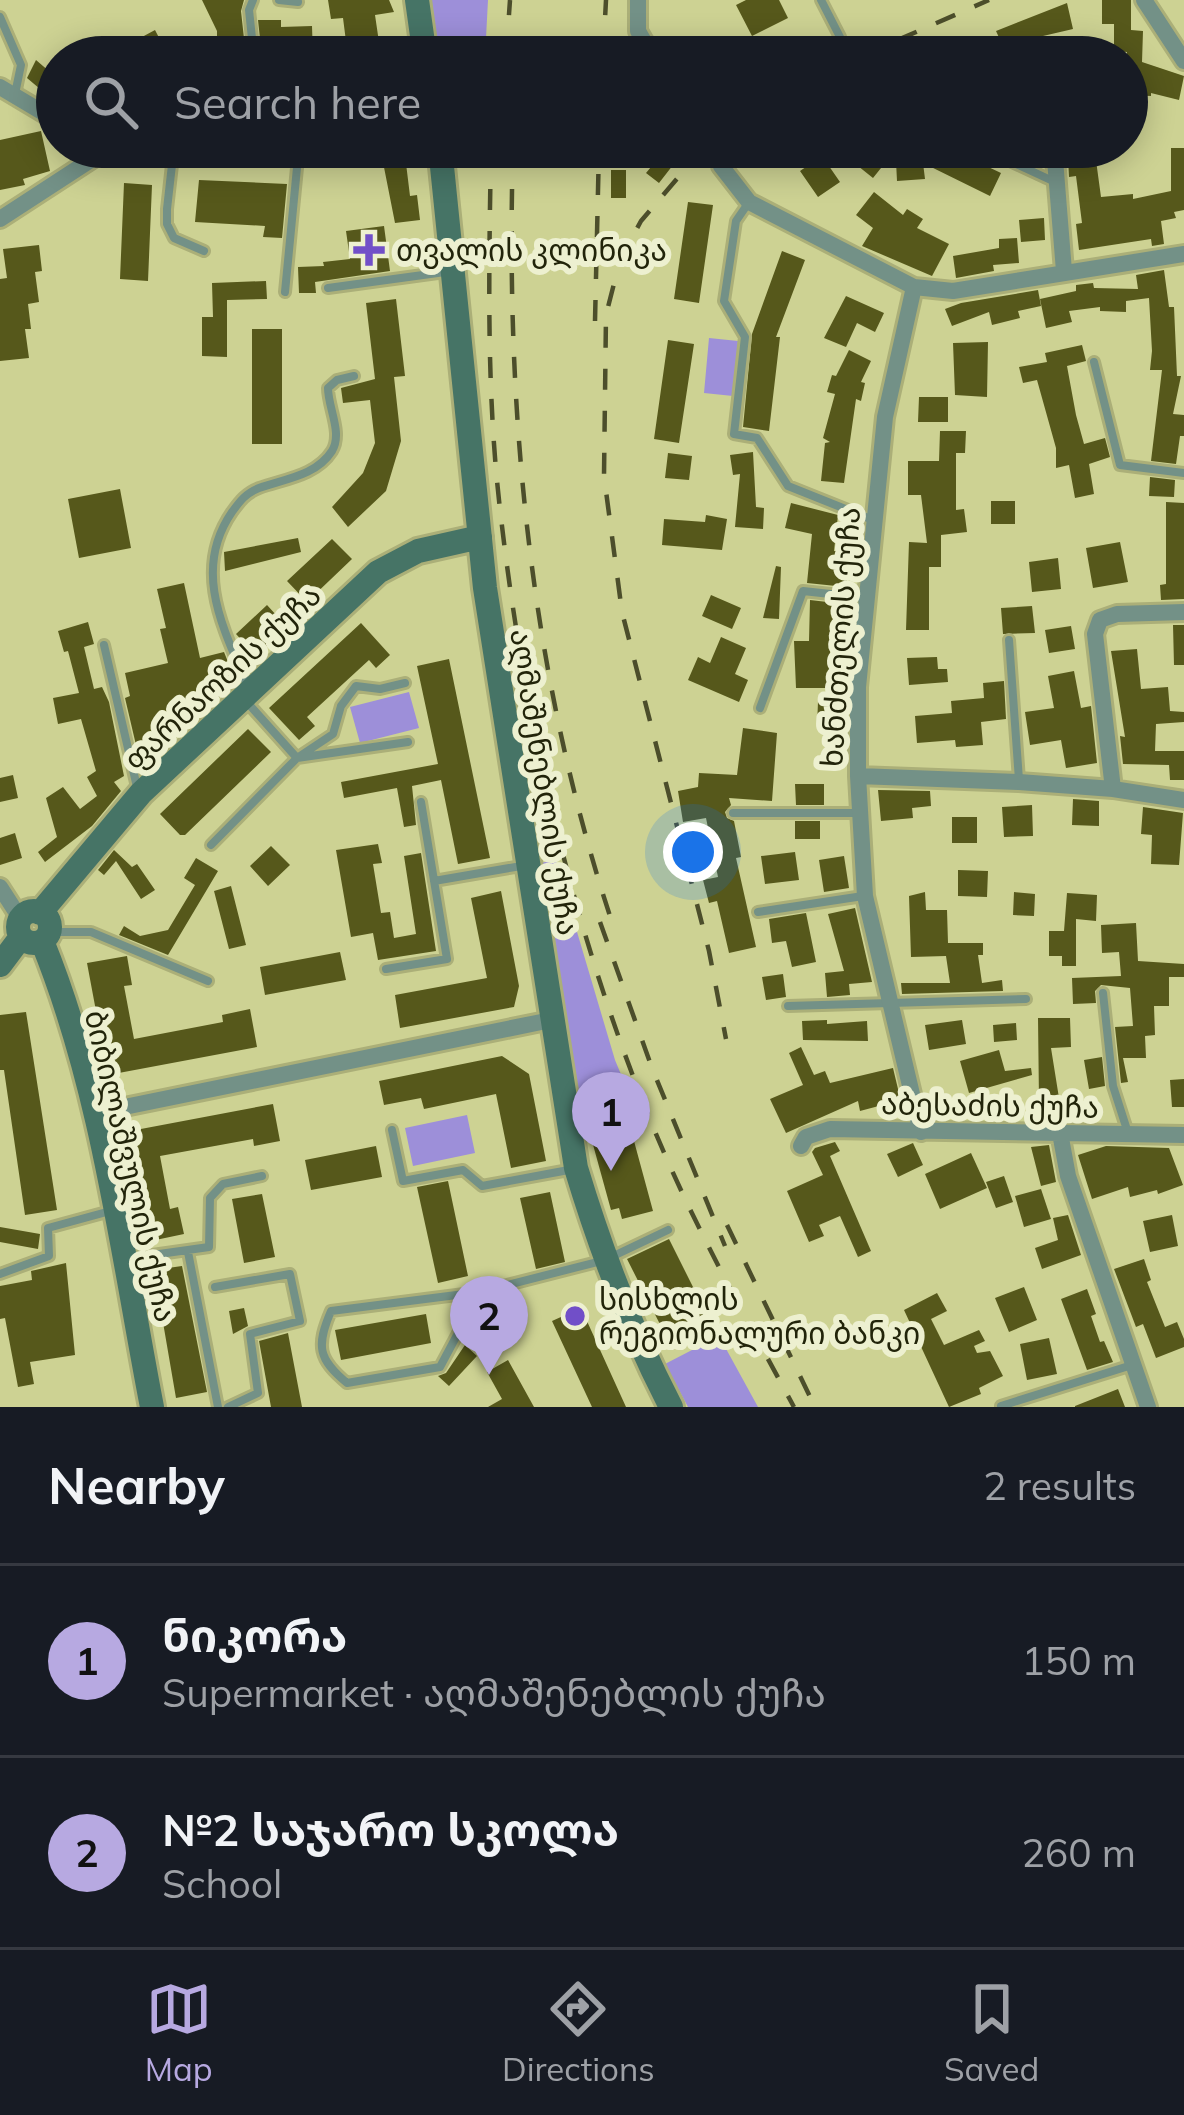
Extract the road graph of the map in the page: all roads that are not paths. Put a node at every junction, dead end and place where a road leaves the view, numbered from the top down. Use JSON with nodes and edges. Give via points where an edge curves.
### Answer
{"nodes":[{"id":1,"x":253,"y":0,"type":"edge"},
{"id":2,"x":279,"y":0,"type":"edge"},
{"id":3,"x":417,"y":0,"type":"edge"},
{"id":4,"x":638,"y":0,"type":"edge"},
{"id":5,"x":821,"y":0,"type":"edge"},
{"id":6,"x":1144,"y":0,"type":"edge"},
{"id":7,"x":298,"y":2,"type":"edge"},
{"id":8,"x":0,"y":16,"type":"edge"},
{"id":9,"x":252,"y":36,"type":"edge"},
{"id":10,"x":422,"y":36,"type":"edge"},
{"id":11,"x":641,"y":36,"type":"edge"},
{"id":12,"x":839,"y":36,"type":"edge"},
{"id":13,"x":1184,"y":62,"type":"edge"},
{"id":14,"x":7,"y":91,"type":"edge"},
{"id":15,"x":36,"y":108,"type":"edge"},
{"id":16,"x":75,"y":168,"type":"edge"},
{"id":17,"x":172,"y":168,"type":"edge"},
{"id":18,"x":297,"y":168,"type":"edge"},
{"id":19,"x":442,"y":168,"type":"edge"},
{"id":20,"x":723,"y":168,"type":"edge"},
{"id":21,"x":1025,"y":168,"type":"edge"},
{"id":22,"x":1055,"y":168,"type":"edge"},
{"id":23,"x":1055,"y":182,"type":"junction"},
{"id":24,"x":748,"y":202,"type":"junction"},
{"id":25,"x":0,"y":219,"type":"edge"},
{"id":26,"x":204,"y":251,"type":"dead end"},
{"id":27,"x":1184,"y":254,"type":"edge"},
{"id":28,"x":453,"y":271,"type":"junction"},
{"id":29,"x":1064,"y":271,"type":"junction"},
{"id":30,"x":914,"y":286,"type":"junction"},
{"id":31,"x":328,"y":288,"type":"dead end"},
{"id":32,"x":285,"y":292,"type":"dead end"},
{"id":33,"x":1094,"y":362,"type":"dead end"},
{"id":34,"x":354,"y":376,"type":"dead end"},
{"id":35,"x":1184,"y":473,"type":"edge"},
{"id":36,"x":874,"y":520,"type":"junction"},
{"id":37,"x":480,"y":537,"type":"junction"},
{"id":38,"x":869,"y":598,"type":"junction"},
{"id":39,"x":1184,"y":612,"type":"edge"},
{"id":40,"x":1009,"y":640,"type":"dead end"},
{"id":41,"x":104,"y":645,"type":"dead end"},
{"id":42,"x":405,"y":683,"type":"dead end"},
{"id":43,"x":247,"y":695,"type":"junction"},
{"id":44,"x":760,"y":708,"type":"dead end"},
{"id":45,"x":408,"y":742,"type":"dead end"},
{"id":46,"x":297,"y":758,"type":"junction"},
{"id":47,"x":858,"y":776,"type":"junction"},
{"id":48,"x":1019,"y":782,"type":"junction"},
{"id":49,"x":1113,"y":789,"type":"junction"},
{"id":50,"x":141,"y":793,"type":"junction"},
{"id":51,"x":1184,"y":800,"type":"edge"},
{"id":52,"x":421,"y":802,"type":"dead end"},
{"id":53,"x":733,"y":813,"type":"dead end"},
{"id":54,"x":859,"y":813,"type":"junction"},
{"id":55,"x":211,"y":844,"type":"dead end"},
{"id":56,"x":528,"y":865,"type":"junction"},
{"id":57,"x":434,"y":880,"type":"junction"},
{"id":58,"x":0,"y":887,"type":"edge"},
{"id":59,"x":865,"y":896,"type":"junction"},
{"id":60,"x":758,"y":912,"type":"dead end"},
{"id":61,"x":35,"y":928,"type":"junction"},
{"id":62,"x":0,"y":965,"type":"edge"},
{"id":63,"x":386,"y":969,"type":"dead end"},
{"id":64,"x":208,"y":981,"type":"dead end"},
{"id":65,"x":1103,"y":993,"type":"dead end"},
{"id":66,"x":1026,"y":999,"type":"dead end"},
{"id":67,"x":889,"y":1005,"type":"junction"},
{"id":68,"x":788,"y":1006,"type":"dead end"},
{"id":69,"x":551,"y":1019,"type":"junction"},
{"id":70,"x":95,"y":1113,"type":"junction"},
{"id":71,"x":392,"y":1130,"type":"dead end"},
{"id":72,"x":921,"y":1132,"type":"junction"},
{"id":73,"x":1060,"y":1133,"type":"junction"},
{"id":74,"x":1128,"y":1134,"type":"junction"},
{"id":75,"x":1184,"y":1135,"type":"edge"},
{"id":76,"x":801,"y":1146,"type":"dead end"},
{"id":77,"x":576,"y":1168,"type":"junction"},
{"id":78,"x":262,"y":1176,"type":"dead end"},
{"id":79,"x":114,"y":1210,"type":"junction"},
{"id":80,"x":668,"y":1230,"type":"dead end"},
{"id":81,"x":188,"y":1252,"type":"junction"},
{"id":82,"x":124,"y":1259,"type":"junction"},
{"id":83,"x":605,"y":1260,"type":"junction"},
{"id":84,"x":0,"y":1274,"type":"edge"},
{"id":85,"x":215,"y":1287,"type":"dead end"},
{"id":86,"x":480,"y":1292,"type":"junction"},
{"id":87,"x":1133,"y":1364,"type":"junction"},
{"id":88,"x":1000,"y":1406,"type":"edge"},
{"id":89,"x":152,"y":1407,"type":"edge"},
{"id":90,"x":218,"y":1407,"type":"edge"},
{"id":91,"x":228,"y":1407,"type":"edge"},
{"id":92,"x":671,"y":1407,"type":"edge"},
{"id":93,"x":1148,"y":1407,"type":"edge"}],
"edges":[{"from":1,"to":9,"type":"lane"},
{"from":2,"to":7,"type":"lane"},
{"from":3,"to":10,"type":"main road"},
{"from":4,"to":11,"type":"street"},
{"from":5,"to":12,"type":"lane"},
{"from":6,"to":13,"type":"street"},
{"from":8,"to":14,"type":"lane","via":[[22,65]]},
{"from":14,"to":15,"type":"street"},
{"from":16,"to":25,"type":"street"},
{"from":17,"to":26,"type":"lane","via":[[167,224],[174,238]]},
{"from":18,"to":32,"type":"lane"},
{"from":19,"to":28,"type":"main road","name":"აღმაშენებლის ქუჩა"},
{"from":20,"to":24,"type":"street"},
{"from":21,"to":23,"type":"lane"},
{"from":22,"to":23,"type":"street"},
{"from":23,"to":29,"type":"street"},
{"from":24,"to":30,"type":"street"},
{"from":24,"to":36,"type":"lane","via":[[736,221],[724,302],[746,337],[734,434],[757,438],[788,486]]},
{"from":27,"to":29,"type":"street"},
{"from":28,"to":31,"type":"lane"},
{"from":28,"to":37,"type":"main road","name":"აღმაშენებლის ქუჩა"},
{"from":29,"to":30,"type":"street","via":[[953,291]]},
{"from":30,"to":36,"type":"street","name":"ხანძთელის ქუჩა","via":[[885,417]]},
{"from":33,"to":35,"type":"lane","via":[[1120,464]]},
{"from":34,"to":43,"type":"lane","via":[[328,388],[337,432],[332,451],[298,477],[242,498],[216,542],[210,562]]},
{"from":36,"to":38,"type":"street","name":"ხანძთელის ქუჩა"},
{"from":37,"to":43,"type":"main road","name":"ფარნაოზის ქუჩა","via":[[418,551],[379,572]]},
{"from":37,"to":56,"type":"main road","name":"აღმაშენებლის ქუჩა"},
{"from":38,"to":44,"type":"lane","via":[[803,591]]},
{"from":38,"to":47,"type":"street","name":"ხანძთელის ქუჩა"},
{"from":39,"to":49,"type":"street","via":[[1100,620],[1095,634]]},
{"from":40,"to":48,"type":"lane"},
{"from":41,"to":50,"type":"lane"},
{"from":42,"to":46,"type":"lane","via":[[356,686],[340,706],[334,734]]},
{"from":43,"to":46,"type":"lane"},
{"from":43,"to":50,"type":"main road","name":"ფარნაოზის ქუჩა"},
{"from":45,"to":46,"type":"lane"},
{"from":46,"to":55,"type":"lane"},
{"from":47,"to":48,"type":"street"},
{"from":47,"to":54,"type":"street","name":"ხანძთელის ქუჩა"},
{"from":48,"to":49,"type":"street"},
{"from":49,"to":51,"type":"street"},
{"from":50,"to":61,"type":"main road","name":"ფარნაოზის ქუჩა"},
{"from":52,"to":57,"type":"lane"},
{"from":53,"to":54,"type":"lane"},
{"from":54,"to":59,"type":"street","name":"ხანძთელის ქუჩა"},
{"from":56,"to":57,"type":"lane"},
{"from":56,"to":69,"type":"main road","name":"აღმაშენებლის ქუჩა"},
{"from":57,"to":63,"type":"lane","via":[[447,959]]},
{"from":58,"to":61,"type":"street"},
{"from":59,"to":60,"type":"lane"},
{"from":59,"to":67,"type":"street","name":"ხანძთელის ქუჩა"},
{"from":61,"to":62,"type":"main road","name":"ფარნაოზის ქუჩა"},
{"from":61,"to":64,"type":"lane","via":[[92,932]]},
{"from":61,"to":70,"type":"main road","name":"ბიბილაშვულის ქუჩა"},
{"from":65,"to":74,"type":"lane","via":[[1113,1086]]},
{"from":66,"to":67,"type":"lane"},
{"from":67,"to":68,"type":"lane"},
{"from":67,"to":72,"type":"street","name":"ხანძთელის ქუჩა"},
{"from":69,"to":70,"type":"street"},
{"from":69,"to":77,"type":"main road","name":"აღმაშენებლის ქუჩა"},
{"from":70,"to":79,"type":"main road","name":"ბიბილაშვულის ქუჩა"},
{"from":71,"to":77,"type":"lane","via":[[403,1181],[463,1170],[482,1186]]},
{"from":72,"to":73,"type":"street","name":"აბესაძის ქუჩა"},
{"from":72,"to":76,"type":"street","name":"აბესაძის ქუჩა","via":[[830,1129]]},
{"from":73,"to":74,"type":"street","name":"აბესაძის ქუჩა"},
{"from":73,"to":87,"type":"street"},
{"from":74,"to":75,"type":"street","name":"აბესაძის ქუჩა"},
{"from":77,"to":83,"type":"main road","name":"აღმაშენებლის ქუჩა"},
{"from":78,"to":81,"type":"lane","via":[[223,1184],[210,1198],[209,1247]]},
{"from":79,"to":82,"type":"main road","name":"ბიბილაშვულის ქუჩა"},
{"from":79,"to":84,"type":"lane","via":[[48,1228],[49,1256]]},
{"from":80,"to":83,"type":"lane"},
{"from":81,"to":82,"type":"lane"},
{"from":81,"to":90,"type":"lane"},
{"from":82,"to":89,"type":"main road","name":"ბიბილაშვულის ქუჩა"},
{"from":83,"to":86,"type":"lane"},
{"from":83,"to":92,"type":"main road","name":"აღმაშენებლის ქუჩა"},
{"from":85,"to":91,"type":"lane","via":[[290,1274],[300,1322],[250,1334],[258,1393]]},
{"from":86,"to":86,"type":"lane","via":[[332,1311],[320,1336],[326,1365],[347,1383],[440,1366]]},
{"from":87,"to":88,"type":"lane"},
{"from":87,"to":93,"type":"street"}]}
